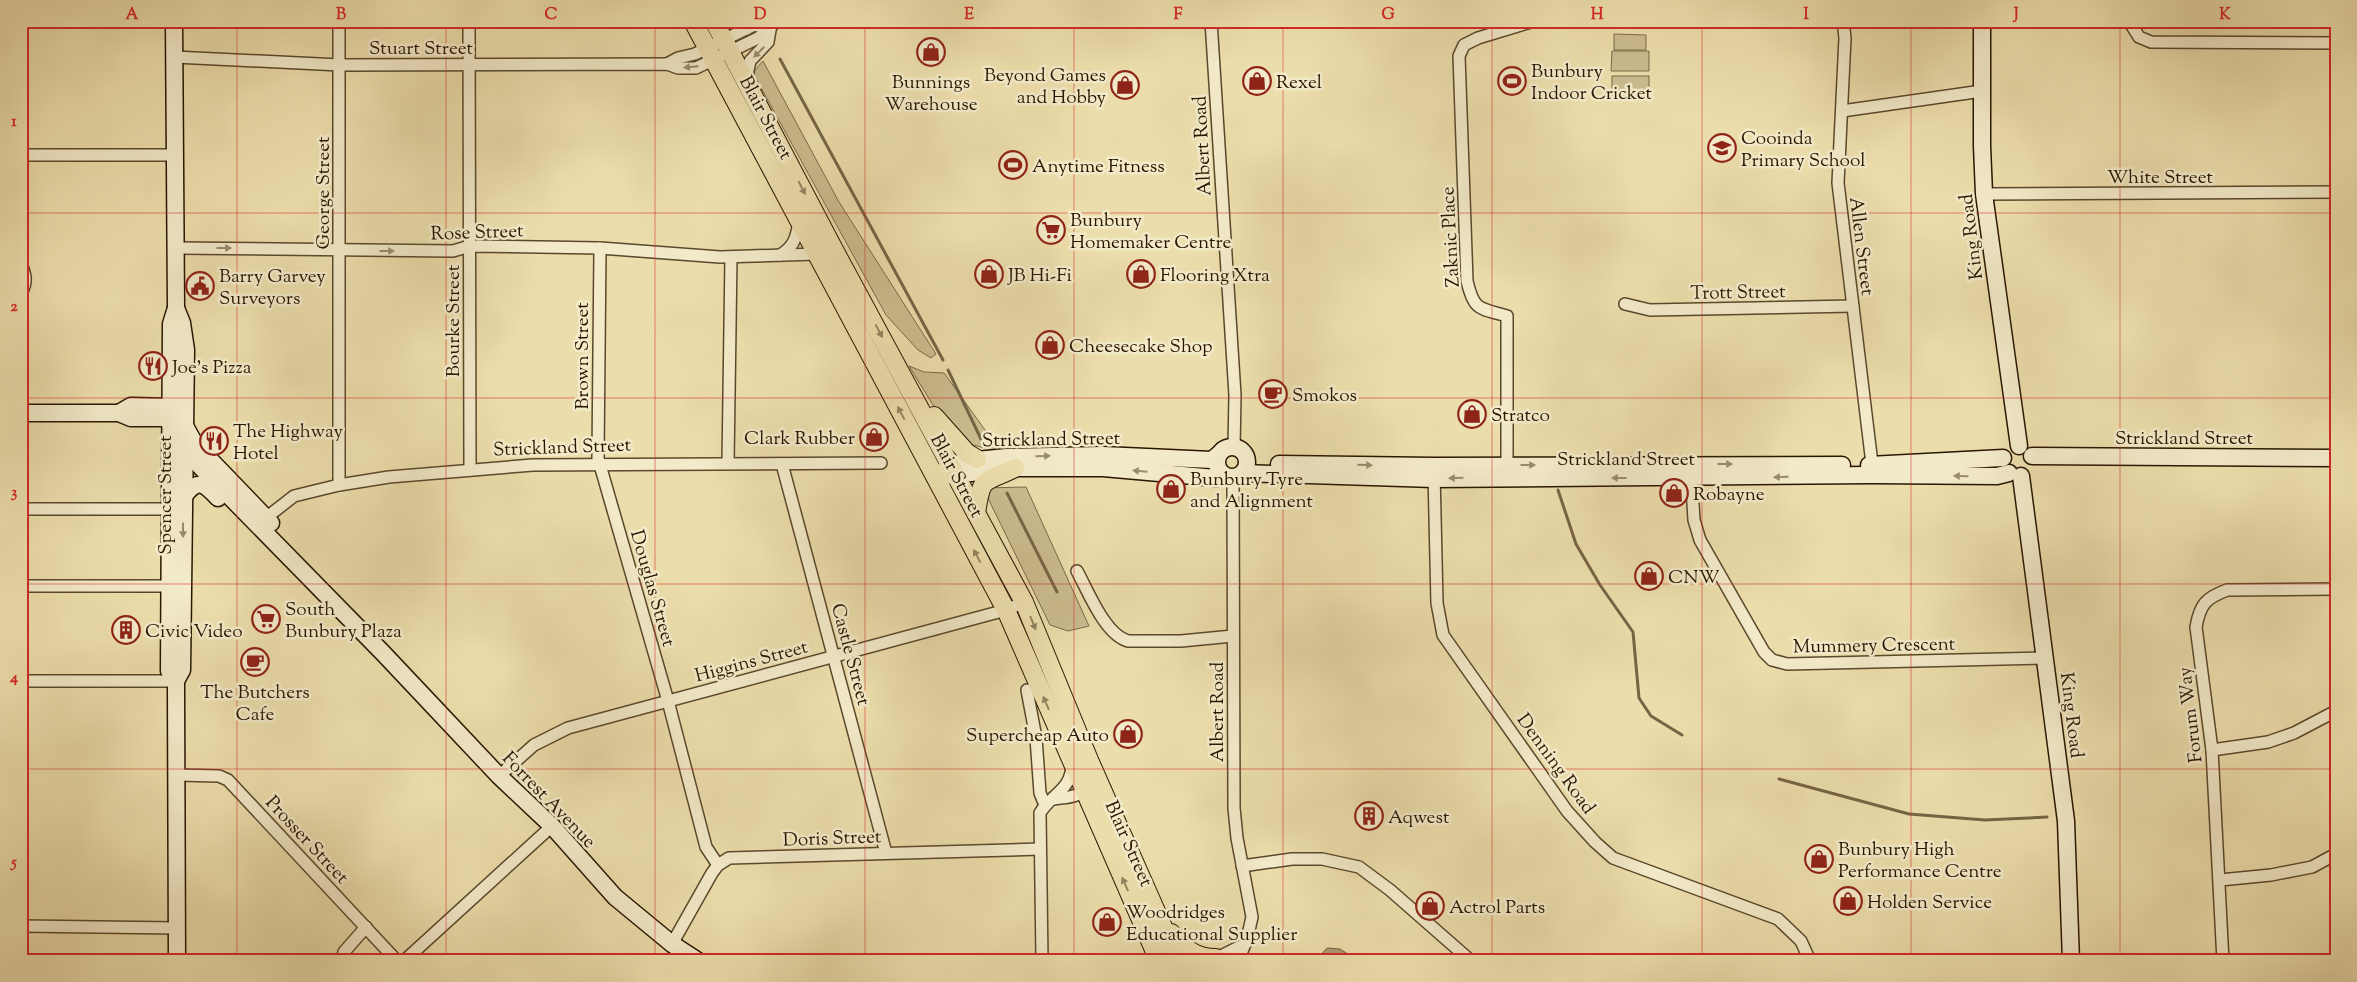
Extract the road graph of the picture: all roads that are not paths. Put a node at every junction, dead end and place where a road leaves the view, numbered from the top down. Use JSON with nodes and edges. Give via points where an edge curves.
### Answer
{"nodes":[{"id":1,"x":339,"y":21,"type":"edge"},
{"id":2,"x":469,"y":21,"type":"edge"},
{"id":3,"x":693,"y":21,"type":"edge"},
{"id":4,"x":714,"y":21,"type":"edge"},
{"id":5,"x":732,"y":21,"type":"edge"},
{"id":6,"x":1212,"y":21,"type":"edge"},
{"id":7,"x":1534,"y":21,"type":"edge"},
{"id":8,"x":1843,"y":21,"type":"edge"},
{"id":9,"x":1982,"y":21,"type":"edge"},
{"id":10,"x":2129,"y":21,"type":"edge"},
{"id":11,"x":174,"y":22,"type":"edge"},
{"id":12,"x":774,"y":23,"type":"edge"},
{"id":13,"x":747,"y":29,"type":"junction"},
{"id":14,"x":2336,"y":43,"type":"edge"},
{"id":15,"x":727,"y":47,"type":"junction"},
{"id":16,"x":711,"y":54,"type":"junction"},
{"id":17,"x":174,"y":57,"type":"junction"},
{"id":18,"x":470,"y":64,"type":"junction"},
{"id":19,"x":340,"y":65,"type":"junction"},
{"id":20,"x":746,"y":79,"type":"junction"},
{"id":21,"x":1982,"y":91,"type":"junction"},
{"id":22,"x":1842,"y":112,"type":"junction"},
{"id":23,"x":21,"y":155,"type":"edge"},
{"id":24,"x":175,"y":155,"type":"junction"},
{"id":25,"x":2336,"y":192,"type":"edge"},
{"id":26,"x":1984,"y":194,"type":"junction"},
{"id":27,"x":799,"y":223,"type":"junction"},
{"id":28,"x":470,"y":246,"type":"junction"},
{"id":29,"x":832,"y":246,"type":"junction"},
{"id":30,"x":176,"y":248,"type":"junction"},
{"id":31,"x":600,"y":248,"type":"junction"},
{"id":32,"x":339,"y":251,"type":"junction"},
{"id":33,"x":816,"y":254,"type":"junction"},
{"id":34,"x":778,"y":256,"type":"junction"},
{"id":35,"x":731,"y":257,"type":"junction"},
{"id":36,"x":21,"y":263,"type":"edge"},
{"id":37,"x":21,"y":292,"type":"edge"},
{"id":38,"x":1625,"y":304,"type":"dead end"},
{"id":39,"x":1853,"y":306,"type":"junction"},
{"id":40,"x":921,"y":409,"type":"junction"},
{"id":41,"x":21,"y":413,"type":"edge"},
{"id":42,"x":177,"y":417,"type":"junction"},
{"id":43,"x":2019,"y":446,"type":"junction"},
{"id":44,"x":1234,"y":448,"type":"junction"},
{"id":45,"x":184,"y":450,"type":"junction"},
{"id":46,"x":1218,"y":456,"type":"junction"},
{"id":47,"x":2032,"y":456,"type":"junction"},
{"id":48,"x":2003,"y":458,"type":"junction"},
{"id":49,"x":2336,"y":458,"type":"edge"},
{"id":50,"x":977,"y":459,"type":"junction"},
{"id":51,"x":601,"y":463,"type":"junction"},
{"id":52,"x":728,"y":463,"type":"junction"},
{"id":53,"x":881,"y":463,"type":"dead end"},
{"id":54,"x":782,"y":464,"type":"junction"},
{"id":55,"x":1015,"y":468,"type":"junction"},
{"id":56,"x":470,"y":470,"type":"junction"},
{"id":57,"x":1873,"y":470,"type":"junction"},
{"id":58,"x":954,"y":471,"type":"junction"},
{"id":59,"x":1507,"y":471,"type":"junction"},
{"id":60,"x":1691,"y":471,"type":"junction"},
{"id":61,"x":1236,"y":472,"type":"junction"},
{"id":62,"x":1434,"y":472,"type":"junction"},
{"id":63,"x":2015,"y":474,"type":"junction"},
{"id":64,"x":935,"y":477,"type":"junction"},
{"id":65,"x":339,"y":485,"type":"junction"},
{"id":66,"x":184,"y":496,"type":"junction"},
{"id":67,"x":170,"y":508,"type":"junction"},
{"id":68,"x":240,"y":508,"type":"junction"},
{"id":69,"x":21,"y":509,"type":"edge"},
{"id":70,"x":976,"y":513,"type":"junction"},
{"id":71,"x":262,"y":521,"type":"junction"},
{"id":72,"x":1077,"y":571,"type":"dead end"},
{"id":73,"x":21,"y":586,"type":"edge"},
{"id":74,"x":170,"y":586,"type":"junction"},
{"id":75,"x":2336,"y":589,"type":"edge"},
{"id":76,"x":1024,"y":602,"type":"junction"},
{"id":77,"x":1006,"y":610,"type":"junction"},
{"id":78,"x":1233,"y":636,"type":"junction"},
{"id":79,"x":835,"y":656,"type":"junction"},
{"id":80,"x":2045,"y":658,"type":"junction"},
{"id":81,"x":21,"y":681,"type":"edge"},
{"id":82,"x":176,"y":682,"type":"junction"},
{"id":83,"x":1027,"y":690,"type":"dead end"},
{"id":84,"x":668,"y":701,"type":"junction"},
{"id":85,"x":2336,"y":711,"type":"edge"},
{"id":86,"x":2212,"y":750,"type":"junction"},
{"id":87,"x":1081,"y":762,"type":"junction"},
{"id":88,"x":176,"y":775,"type":"junction"},
{"id":89,"x":499,"y":776,"type":"junction"},
{"id":90,"x":1084,"y":791,"type":"junction"},
{"id":91,"x":1045,"y":806,"type":"junction"},
{"id":92,"x":552,"y":826,"type":"junction"},
{"id":93,"x":1040,"y":849,"type":"junction"},
{"id":94,"x":886,"y":853,"type":"junction"},
{"id":95,"x":2336,"y":854,"type":"edge"},
{"id":96,"x":718,"y":865,"type":"junction"},
{"id":97,"x":1242,"y":866,"type":"junction"},
{"id":98,"x":2220,"y":880,"type":"junction"},
{"id":99,"x":1160,"y":922,"type":"junction"},
{"id":100,"x":21,"y":926,"type":"edge"},
{"id":101,"x":366,"y":927,"type":"junction"},
{"id":102,"x":176,"y":928,"type":"junction"},
{"id":103,"x":672,"y":944,"type":"junction"},
{"id":104,"x":1245,"y":944,"type":"junction"},
{"id":105,"x":1156,"y":958,"type":"edge"},
{"id":106,"x":1213,"y":959,"type":"edge"},
{"id":107,"x":177,"y":961,"type":"edge"},
{"id":108,"x":342,"y":961,"type":"edge"},
{"id":109,"x":398,"y":961,"type":"edge"},
{"id":110,"x":404,"y":961,"type":"edge"},
{"id":111,"x":698,"y":961,"type":"edge"},
{"id":112,"x":1042,"y":961,"type":"edge"},
{"id":113,"x":1178,"y":961,"type":"edge"},
{"id":114,"x":1234,"y":961,"type":"edge"},
{"id":115,"x":1471,"y":961,"type":"edge"},
{"id":116,"x":1810,"y":961,"type":"edge"},
{"id":117,"x":2071,"y":961,"type":"edge"},
{"id":118,"x":2223,"y":961,"type":"edge"}],
"edges":[{"from":1,"to":19,"type":"street","name":"George Street"},
{"from":2,"to":18,"type":"street","name":"Bourke Street"},
{"from":3,"to":16,"type":"main road","name":"Blair Street"},
{"from":4,"to":15,"type":"main road","name":"Blair Street"},
{"from":5,"to":13,"type":"street"},
{"from":6,"to":44,"type":"street","name":"Albert Road","via":[[1235,395]]},
{"from":7,"to":59,"type":"street","name":"Zaknic Place","via":[[1478,38],[1464,45],[1459,56],[1467,281],[1472,301],[1481,309],[1507,316]]},
{"from":8,"to":22,"type":"street","name":"Allen Street"},
{"from":9,"to":21,"type":"street","name":"King Road"},
{"from":10,"to":14,"type":"street","via":[[2139,37],[2151,42]]},
{"from":11,"to":17,"type":"street","name":"Spencer Street"},
{"from":12,"to":13,"type":"street"},
{"from":12,"to":15,"type":"street","via":[[758,38]]},
{"from":12,"to":20,"type":"street","one_way":true,"via":[[768,42],[750,61]]},
{"from":13,"to":15,"type":"street"},
{"from":15,"to":16,"type":"street","name":"Stuart Street"},
{"from":15,"to":20,"type":"main road","name":"Blair Street"},
{"from":16,"to":18,"type":"street","name":"Stuart Street","via":[[696,68],[667,64]]},
{"from":16,"to":27,"type":"main road","name":"Blair Street"},
{"from":17,"to":19,"type":"street","name":"Stuart Street"},
{"from":17,"to":24,"type":"street","name":"Spencer Street"},
{"from":18,"to":19,"type":"street","name":"Stuart Street"},
{"from":18,"to":28,"type":"street","name":"Bourke Street"},
{"from":19,"to":32,"type":"street","name":"George Street"},
{"from":20,"to":29,"type":"main road","name":"Blair Street","one_way":true},
{"from":21,"to":22,"type":"street"},
{"from":21,"to":26,"type":"street","name":"King Road"},
{"from":22,"to":39,"type":"street","name":"Allen Street","via":[[1838,183]]},
{"from":23,"to":24,"type":"street"},
{"from":24,"to":30,"type":"street","name":"Spencer Street"},
{"from":25,"to":26,"type":"street","name":"White Street"},
{"from":26,"to":43,"type":"street","name":"King Road"},
{"from":27,"to":33,"type":"main road","name":"Blair Street"},
{"from":27,"to":34,"type":"street","via":[[796,240],[790,249]]},
{"from":28,"to":31,"type":"street","name":"Rose Street"},
{"from":32,"to":28,"type":"street","name":"Rose Street","one_way":true,"via":[[453,251]]},
{"from":28,"to":56,"type":"street","name":"Bourke Street"},
{"from":29,"to":33,"type":"street","name":"Rose Street"},
{"from":29,"to":40,"type":"main road","name":"Blair Street","one_way":true},
{"from":30,"to":32,"type":"street","name":"Rose Street","one_way":true},
{"from":30,"to":42,"type":"street","name":"Spencer Street","via":[[176,308],[171,324]]},
{"from":31,"to":35,"type":"street","name":"Rose Street"},
{"from":31,"to":51,"type":"street","name":"Brown Street","via":[[598,458]]},
{"from":32,"to":65,"type":"street","name":"George Street"},
{"from":33,"to":34,"type":"street","name":"Rose Street"},
{"from":64,"to":33,"type":"main road","name":"Blair Street","one_way":true},
{"from":34,"to":35,"type":"street","name":"Rose Street"},
{"from":35,"to":52,"type":"street"},
{"from":36,"to":37,"type":"street","via":[[26,276],[25,288]]},
{"from":38,"to":39,"type":"street","name":"Trott Street","via":[[1650,310]]},
{"from":39,"to":57,"type":"street","name":"Allen Street"},
{"from":40,"to":50,"type":"main road","via":[[936,417],[963,450]]},
{"from":40,"to":58,"type":"main road","name":"Blair Street"},
{"from":41,"to":42,"type":"street","via":[[119,413],[130,406]]},
{"from":42,"to":45,"type":"street","name":"Forrest Avenue"},
{"from":42,"to":67,"type":"street","name":"Spencer Street"},
{"from":42,"to":71,"type":"street","name":"Forrest Avenue","via":[[195,444]]},
{"from":43,"to":47,"type":"street"},
{"from":43,"to":48,"type":"street","via":[[2007,450]]},
{"from":44,"to":46,"type":"street","name":"Strickland Street","via":[[1223,450]]},
{"from":44,"to":61,"type":"street","via":[[1244,453]]},
{"from":45,"to":66,"type":"street","name":"Spencer Street"},
{"from":45,"to":68,"type":"street","name":"Forrest Avenue"},
{"from":50,"to":46,"type":"street","name":"Strickland Street","one_way":true,"via":[[1103,455],[1212,460]]},
{"from":46,"to":61,"type":"street","via":[[1216,463]]},
{"from":47,"to":49,"type":"street","name":"Strickland Street"},
{"from":47,"to":63,"type":"street","via":[[2031,468]]},
{"from":48,"to":57,"type":"street","name":"Strickland Street"},
{"from":48,"to":63,"type":"street","via":[[2003,465]]},
{"from":50,"to":58,"type":"street","name":"Strickland Street"},
{"from":51,"to":52,"type":"street","name":"Strickland Street"},
{"from":51,"to":56,"type":"street","name":"Strickland Street"},
{"from":51,"to":84,"type":"street","name":"Douglas Street"},
{"from":52,"to":54,"type":"street","name":"Strickland Street"},
{"from":53,"to":54,"type":"street","name":"Strickland Street"},
{"from":54,"to":79,"type":"street","name":"Castle Street"},
{"from":55,"to":58,"type":"street","name":"Strickland Street"},
{"from":61,"to":55,"type":"street","name":"Strickland Street","one_way":true,"via":[[1216,478],[1104,468]]},
{"from":55,"to":70,"type":"main road","via":[[991,478],[980,487]]},
{"from":56,"to":65,"type":"street","name":"Strickland Street","via":[[390,476]]},
{"from":57,"to":60,"type":"street","name":"Strickland Street"},
{"from":63,"to":57,"type":"street","name":"Strickland Street","one_way":true,"via":[[1997,476]]},
{"from":58,"to":64,"type":"street","name":"Strickland Street"},
{"from":58,"to":70,"type":"main road","name":"Blair Street"},
{"from":59,"to":60,"type":"street","name":"Strickland Street"},
{"from":59,"to":62,"type":"street","name":"Strickland Street"},
{"from":60,"to":80,"type":"street","name":"Mummery Crescent","via":[[1694,520],[1700,540],[1764,652],[1772,660],[1787,664]]},
{"from":61,"to":62,"type":"street","name":"Strickland Street"},
{"from":61,"to":78,"type":"street","name":"Albert Road"},
{"from":62,"to":116,"type":"street","name":"Denning Road","via":[[1437,603],[1443,635],[1567,811],[1613,858],[1778,919],[1801,941]]},
{"from":63,"to":80,"type":"street","name":"King Road"},
{"from":77,"to":64,"type":"main road","name":"Blair Street","one_way":true},
{"from":65,"to":71,"type":"street","name":"Strickland Street","via":[[294,496]]},
{"from":66,"to":68,"type":"street","via":[[192,486],[202,485],[225,504]]},
{"from":66,"to":82,"type":"street","name":"Spencer Street","one_way":true,"via":[[182,670]]},
{"from":67,"to":69,"type":"street"},
{"from":67,"to":74,"type":"street","name":"Spencer Street"},
{"from":68,"to":71,"type":"street","name":"Forrest Avenue"},
{"from":70,"to":76,"type":"main road","name":"Blair Street"},
{"from":71,"to":89,"type":"street","name":"Forrest Avenue","via":[[356,618],[383,653]]},
{"from":72,"to":78,"type":"street","via":[[1110,629],[1120,638],[1128,641],[1181,641]]},
{"from":73,"to":74,"type":"street"},
{"from":74,"to":82,"type":"street","name":"Spencer Street","via":[[170,671]]},
{"from":75,"to":86,"type":"street","name":"Forum Way","via":[[2227,590],[2211,596],[2199,611],[2196,627]]},
{"from":76,"to":77,"type":"street","name":"Higgins Street"},
{"from":76,"to":87,"type":"main road","name":"Blair Street","one_way":true},
{"from":77,"to":79,"type":"street","name":"Higgins Street"},
{"from":87,"to":77,"type":"main road","name":"Blair Street","one_way":true},
{"from":78,"to":97,"type":"street","name":"Albert Road","via":[[1234,808]]},
{"from":79,"to":84,"type":"street","name":"Higgins Street"},
{"from":79,"to":94,"type":"street","name":"Castle Street"},
{"from":80,"to":117,"type":"street","name":"King Road","via":[[2068,850]]},
{"from":81,"to":82,"type":"street"},
{"from":82,"to":88,"type":"street","name":"Spencer Street"},
{"from":83,"to":91,"type":"street","via":[[1036,738],[1040,793]]},
{"from":84,"to":89,"type":"street","name":"Higgins Street","via":[[550,735]]},
{"from":84,"to":96,"type":"street","name":"Douglas Street","via":[[706,847]]},
{"from":85,"to":86,"type":"street","via":[[2294,733],[2268,742]]},
{"from":86,"to":98,"type":"street","name":"Forum Way"},
{"from":87,"to":90,"type":"main road","name":"Blair Street"},
{"from":87,"to":91,"type":"street","via":[[1062,792]]},
{"from":87,"to":99,"type":"main road","name":"Blair Street"},
{"from":88,"to":101,"type":"street","name":"Prosser Street","via":[[218,776],[228,780]]},
{"from":88,"to":102,"type":"street","name":"Spencer Street"},
{"from":89,"to":92,"type":"street","name":"Forrest Avenue"},
{"from":90,"to":91,"type":"street"},
{"from":105,"to":90,"type":"main road","name":"Blair Street","one_way":true},
{"from":91,"to":93,"type":"street"},
{"from":92,"to":103,"type":"street","name":"Forrest Avenue","via":[[615,897]]},
{"from":92,"to":110,"type":"street"},
{"from":93,"to":94,"type":"street","name":"Doris Street"},
{"from":93,"to":112,"type":"street"},
{"from":94,"to":96,"type":"street","name":"Doris Street","via":[[729,858]]},
{"from":95,"to":98,"type":"street","via":[[2312,867]]},
{"from":96,"to":103,"type":"street"},
{"from":97,"to":104,"type":"street","name":"Albert Road","via":[[1252,917]]},
{"from":97,"to":115,"type":"street","via":[[1292,859],[1322,859],[1359,867]]},
{"from":98,"to":118,"type":"street","name":"Forum Way"},
{"from":99,"to":106,"type":"main road","via":[[1189,952]]},
{"from":99,"to":113,"type":"main road","name":"Blair Street"},
{"from":100,"to":102,"type":"street"},
{"from":101,"to":108,"type":"street","via":[[344,952]]},
{"from":101,"to":109,"type":"street","name":"Prosser Street"},
{"from":102,"to":107,"type":"street","name":"Spencer Street"},
{"from":103,"to":111,"type":"street","name":"Forrest Avenue"},
{"from":104,"to":106,"type":"street"},
{"from":104,"to":114,"type":"street","name":"Albert Road"}]}
